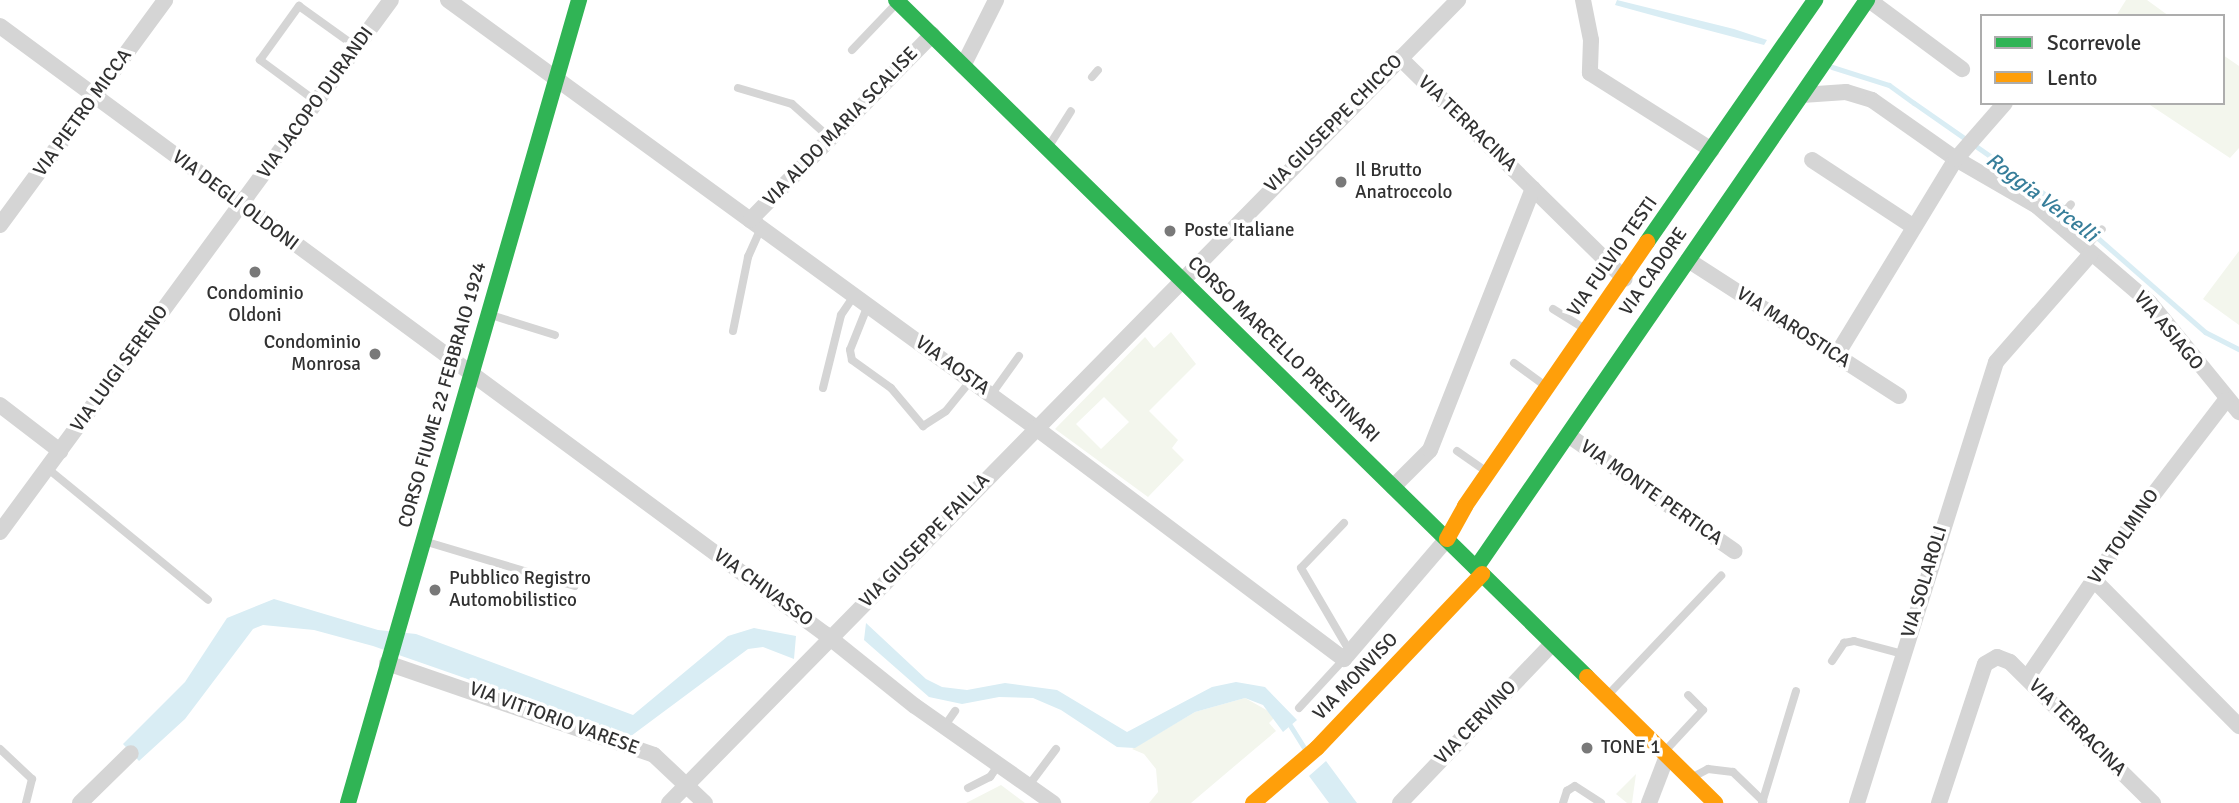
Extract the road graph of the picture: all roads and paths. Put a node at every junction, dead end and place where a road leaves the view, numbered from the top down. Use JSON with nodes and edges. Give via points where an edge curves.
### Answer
{"nodes":[{"id":1,"x":165,"y":0,"type":"edge"},
{"id":2,"x":391,"y":0,"type":"edge"},
{"id":3,"x":448,"y":0,"type":"edge"},
{"id":4,"x":579,"y":0,"type":"edge"},
{"id":5,"x":996,"y":0,"type":"edge"},
{"id":6,"x":1458,"y":0,"type":"edge"},
{"id":7,"x":1583,"y":0,"type":"edge"},
{"id":8,"x":1815,"y":0,"type":"edge"},
{"id":9,"x":1868,"y":0,"type":"edge"},
{"id":10,"x":897,"y":1,"type":"edge"},
{"id":11,"x":0,"y":26,"type":"edge"},
{"id":12,"x":932,"y":34,"type":"junction"},
{"id":13,"x":356,"y":47,"type":"junction"},
{"id":14,"x":852,"y":50,"type":"dead end"},
{"id":15,"x":1400,"y":58,"type":"junction"},
{"id":16,"x":964,"y":66,"type":"junction"},
{"id":17,"x":1962,"y":69,"type":"dead end"},
{"id":18,"x":556,"y":78,"type":"junction"},
{"id":19,"x":738,"y":88,"type":"dead end"},
{"id":20,"x":1802,"y":94,"type":"junction"},
{"id":21,"x":95,"y":96,"type":"junction"},
{"id":22,"x":317,"y":102,"type":"junction"},
{"id":23,"x":2003,"y":105,"type":"edge"},
{"id":24,"x":1071,"y":111,"type":"dead end"},
{"id":25,"x":830,"y":138,"type":"junction"},
{"id":26,"x":1048,"y":148,"type":"junction"},
{"id":27,"x":1964,"y":149,"type":"junction"},
{"id":28,"x":1712,"y":150,"type":"junction"},
{"id":29,"x":1812,"y":160,"type":"dead end"},
{"id":30,"x":1533,"y":189,"type":"junction"},
{"id":31,"x":2069,"y":205,"type":"dead end"},
{"id":32,"x":241,"y":206,"type":"junction"},
{"id":33,"x":2059,"y":218,"type":"junction"},
{"id":34,"x":756,"y":224,"type":"junction"},
{"id":35,"x":0,"y":225,"type":"edge"},
{"id":36,"x":1914,"y":227,"type":"junction"},
{"id":37,"x":2101,"y":230,"type":"dead end"},
{"id":38,"x":2090,"y":247,"type":"junction"},
{"id":39,"x":1688,"y":260,"type":"junction"},
{"id":40,"x":1181,"y":279,"type":"junction"},
{"id":41,"x":1625,"y":279,"type":"junction"},
{"id":42,"x":854,"y":296,"type":"junction"},
{"id":43,"x":868,"y":306,"type":"junction"},
{"id":44,"x":1553,"y":309,"type":"dead end"},
{"id":45,"x":488,"y":314,"type":"junction"},
{"id":46,"x":733,"y":331,"type":"dead end"},
{"id":47,"x":1588,"y":331,"type":"junction"},
{"id":48,"x":555,"y":335,"type":"dead end"},
{"id":49,"x":1019,"y":356,"type":"dead end"},
{"id":50,"x":1836,"y":356,"type":"junction"},
{"id":51,"x":1514,"y":363,"type":"dead end"},
{"id":52,"x":470,"y":375,"type":"junction"},
{"id":53,"x":971,"y":380,"type":"junction"},
{"id":54,"x":1548,"y":387,"type":"junction"},
{"id":55,"x":823,"y":388,"type":"dead end"},
{"id":56,"x":991,"y":395,"type":"junction"},
{"id":57,"x":1899,"y":396,"type":"dead end"},
{"id":58,"x":2226,"y":400,"type":"junction"},
{"id":59,"x":0,"y":405,"type":"edge"},
{"id":60,"x":2239,"y":412,"type":"edge"},
{"id":61,"x":1036,"y":428,"type":"junction"},
{"id":62,"x":1568,"y":435,"type":"junction"},
{"id":63,"x":1457,"y":450,"type":"dead end"},
{"id":64,"x":60,"y":451,"type":"junction"},
{"id":65,"x":47,"y":468,"type":"junction"},
{"id":66,"x":1489,"y":472,"type":"junction"},
{"id":67,"x":1393,"y":487,"type":"junction"},
{"id":68,"x":1344,"y":523,"type":"dead end"},
{"id":69,"x":0,"y":533,"type":"edge"},
{"id":70,"x":1447,"y":539,"type":"junction"},
{"id":71,"x":423,"y":540,"type":"junction"},
{"id":72,"x":1734,"y":551,"type":"dead end"},
{"id":73,"x":1479,"y":571,"type":"junction"},
{"id":74,"x":1721,"y":576,"type":"dead end"},
{"id":75,"x":2094,"y":580,"type":"junction"},
{"id":76,"x":575,"y":586,"type":"dead end"},
{"id":77,"x":208,"y":600,"type":"dead end"},
{"id":78,"x":831,"y":638,"type":"junction"},
{"id":79,"x":1553,"y":643,"type":"junction"},
{"id":80,"x":1903,"y":654,"type":"junction"},
{"id":81,"x":1347,"y":655,"type":"junction"},
{"id":82,"x":389,"y":657,"type":"junction"},
{"id":83,"x":1832,"y":661,"type":"dead end"},
{"id":84,"x":2027,"y":678,"type":"junction"},
{"id":85,"x":1796,"y":691,"type":"dead end"},
{"id":86,"x":1688,"y":695,"type":"dead end"},
{"id":87,"x":1607,"y":697,"type":"junction"},
{"id":88,"x":1299,"y":708,"type":"dead end"},
{"id":89,"x":2239,"y":726,"type":"edge"},
{"id":90,"x":0,"y":749,"type":"edge"},
{"id":91,"x":1056,"y":749,"type":"dead end"},
{"id":92,"x":131,"y":753,"type":"dead end"},
{"id":93,"x":1665,"y":754,"type":"junction"},
{"id":94,"x":999,"y":764,"type":"junction"},
{"id":95,"x":1690,"y":779,"type":"junction"},
{"id":96,"x":1028,"y":785,"type":"junction"},
{"id":97,"x":687,"y":787,"type":"junction"},
{"id":98,"x":968,"y":788,"type":"dead end"},
{"id":99,"x":1763,"y":802,"type":"edge"},
{"id":100,"x":26,"y":803,"type":"edge"},
{"id":101,"x":80,"y":803,"type":"edge"},
{"id":102,"x":348,"y":803,"type":"edge"},
{"id":103,"x":669,"y":803,"type":"edge"},
{"id":104,"x":705,"y":803,"type":"edge"},
{"id":105,"x":1053,"y":803,"type":"edge"},
{"id":106,"x":1253,"y":803,"type":"edge"},
{"id":107,"x":1400,"y":803,"type":"edge"},
{"id":108,"x":1563,"y":803,"type":"edge"},
{"id":109,"x":1601,"y":803,"type":"edge"},
{"id":110,"x":1649,"y":803,"type":"edge"},
{"id":111,"x":1715,"y":803,"type":"edge"},
{"id":112,"x":1857,"y":803,"type":"edge"},
{"id":113,"x":1939,"y":803,"type":"edge"},
{"id":114,"x":2153,"y":803,"type":"edge"}],
"edges":[{"from":1,"to":21,"type":"street","name":"VIA PIETRO MICCA"},
{"from":2,"to":13,"type":"street","name":"VIA JACOPO DURANDI"},
{"from":3,"to":18,"type":"street","name":"VIA AOSTA"},
{"from":4,"to":18,"type":"main road","name":"CORSO FIUME 22 FEBBRAIO 1924"},
{"from":5,"to":16,"type":"street"},
{"from":6,"to":15,"type":"street","name":"VIA GIUSEPPE CHICCO"},
{"from":7,"to":28,"type":"street","via":[[1591,40],[1590,73]]},
{"from":8,"to":28,"type":"main road","name":"VIA FULVIO TESTI"},
{"from":9,"to":17,"type":"street"},
{"from":9,"to":20,"type":"main road","name":"VIA CADORE"},
{"from":10,"to":12,"type":"main road","name":"CORSO MARCELLO PRESTINARI"},
{"from":10,"to":14,"type":"lane"},
{"from":11,"to":21,"type":"street","name":"VIA DEGLI OLDONI"},
{"from":12,"to":16,"type":"main road","name":"CORSO MARCELLO PRESTINARI"},
{"from":12,"to":25,"type":"street","name":"VIA ALDO MARIA SCALISE"},
{"from":13,"to":22,"type":"street","name":"VIA JACOPO DURANDI"},
{"from":13,"to":22,"type":"lane","via":[[299,6],[291,16],[260,60]]},
{"from":15,"to":30,"type":"street","name":"VIA TERRACINA"},
{"from":15,"to":40,"type":"street","name":"VIA GIUSEPPE CHICCO"},
{"from":16,"to":26,"type":"main road","name":"CORSO MARCELLO PRESTINARI"},
{"from":18,"to":34,"type":"street","name":"VIA AOSTA"},
{"from":18,"to":45,"type":"main road","name":"CORSO FIUME 22 FEBBRAIO 1924"},
{"from":19,"to":25,"type":"lane","via":[[792,104]]},
{"from":20,"to":27,"type":"street","name":"VIA ASIAGO","via":[[1846,92],[1872,100]]},
{"from":20,"to":39,"type":"main road","name":"VIA CADORE"},
{"from":21,"to":32,"type":"street","name":"VIA DEGLI OLDONI"},
{"from":21,"to":35,"type":"street","name":"VIA PIETRO MICCA"},
{"from":22,"to":32,"type":"street","name":"VIA JACOPO DURANDI"},
{"from":23,"to":27,"type":"street"},
{"from":24,"to":26,"type":"lane"},
{"from":25,"to":34,"type":"street","name":"VIA ALDO MARIA SCALISE"},
{"from":26,"to":40,"type":"main road","name":"CORSO MARCELLO PRESTINARI"},
{"from":27,"to":33,"type":"street","name":"VIA ASIAGO","via":[[2021,196]]},
{"from":27,"to":36,"type":"street"},
{"from":28,"to":41,"type":"main road","name":"VIA FULVIO TESTI"},
{"from":29,"to":36,"type":"street"},
{"from":30,"to":41,"type":"street","name":"VIA TERRACINA"},
{"from":30,"to":67,"type":"street","name":"VIA TERRACINA","via":[[1430,450]]},
{"from":31,"to":33,"type":"lane"},
{"from":32,"to":52,"type":"street","name":"VIA DEGLI OLDONI"},
{"from":32,"to":64,"type":"street","name":"VIA LUIGI SERENO"},
{"from":33,"to":38,"type":"street","name":"VIA ASIAGO"},
{"from":34,"to":42,"type":"street","name":"VIA AOSTA"},
{"from":34,"to":46,"type":"lane"},
{"from":36,"to":50,"type":"street"},
{"from":37,"to":38,"type":"lane"},
{"from":38,"to":58,"type":"street","name":"VIA ASIAGO","via":[[2150,303]]},
{"from":38,"to":80,"type":"street","name":"VIA SOLAROLI","via":[[1996,362]]},
{"from":39,"to":50,"type":"street","name":"VIA MAROSTICA"},
{"from":39,"to":62,"type":"main road","name":"VIA CADORE"},
{"from":40,"to":61,"type":"street","name":"VIA GIUSEPPE FAILLA"},
{"from":40,"to":67,"type":"main road","name":"CORSO MARCELLO PRESTINARI"},
{"from":41,"to":47,"type":"main road","name":"VIA FULVIO TESTI"},
{"from":42,"to":43,"type":"street","name":"VIA AOSTA"},
{"from":42,"to":55,"type":"lane","via":[[841,315]]},
{"from":43,"to":53,"type":"street","name":"VIA AOSTA"},
{"from":43,"to":53,"type":"lane","via":[[850,350],[852,360],[891,388],[923,426],[946,411]]},
{"from":44,"to":47,"type":"lane"},
{"from":45,"to":48,"type":"lane"},
{"from":45,"to":52,"type":"main road","name":"CORSO FIUME 22 FEBBRAIO 1924"},
{"from":47,"to":54,"type":"main road","name":"VIA FULVIO TESTI"},
{"from":49,"to":56,"type":"lane"},
{"from":50,"to":57,"type":"street","name":"VIA MAROSTICA"},
{"from":51,"to":54,"type":"lane"},
{"from":52,"to":71,"type":"main road","name":"CORSO FIUME 22 FEBBRAIO 1924"},
{"from":52,"to":78,"type":"street","name":"VIA CHIVASSO"},
{"from":53,"to":56,"type":"street","name":"VIA AOSTA"},
{"from":54,"to":66,"type":"main road","name":"VIA FULVIO TESTI"},
{"from":56,"to":61,"type":"street","name":"VIA AOSTA"},
{"from":58,"to":60,"type":"street","name":"VIA ASIAGO"},
{"from":58,"to":75,"type":"street","name":"VIA TOLMINO","via":[[2185,449]]},
{"from":59,"to":64,"type":"street"},
{"from":61,"to":78,"type":"street","name":"VIA GIUSEPPE FAILLA"},
{"from":61,"to":81,"type":"street","name":"VIA AOSTA"},
{"from":62,"to":72,"type":"street","name":"VIA MONTE PERTICA"},
{"from":62,"to":73,"type":"main road","name":"VIA CADORE"},
{"from":63,"to":66,"type":"lane"},
{"from":64,"to":65,"type":"street","name":"VIA LUIGI SERENO"},
{"from":65,"to":69,"type":"street","name":"VIA LUIGI SERENO"},
{"from":65,"to":77,"type":"lane"},
{"from":66,"to":70,"type":"main road","name":"VIA FULVIO TESTI"},
{"from":67,"to":70,"type":"main road","name":"CORSO MARCELLO PRESTINARI"},
{"from":68,"to":81,"type":"lane","via":[[1301,568]]},
{"from":70,"to":73,"type":"main road","name":"CORSO MARCELLO PRESTINARI"},
{"from":70,"to":81,"type":"street"},
{"from":71,"to":76,"type":"lane"},
{"from":71,"to":82,"type":"main road","name":"CORSO FIUME 22 FEBBRAIO 1924"},
{"from":73,"to":79,"type":"main road","name":"CORSO MARCELLO PRESTINARI"},
{"from":73,"to":106,"type":"main road","name":"VIA MONVISO","via":[[1317,748]]},
{"from":74,"to":87,"type":"lane"},
{"from":75,"to":84,"type":"street","name":"VIA TOLMINO"},
{"from":75,"to":89,"type":"street"},
{"from":78,"to":94,"type":"street","name":"VIA CHIVASSO","via":[[917,715],[950,718]]},
{"from":78,"to":97,"type":"street","name":"VIA GIUSEPPE FAILLA"},
{"from":79,"to":87,"type":"main road","name":"CORSO MARCELLO PRESTINARI"},
{"from":79,"to":107,"type":"street","name":"VIA CERVINO"},
{"from":80,"to":83,"type":"lane","via":[[1854,641],[1838,648]]},
{"from":80,"to":112,"type":"street","name":"VIA SOLAROLI"},
{"from":81,"to":88,"type":"lane"},
{"from":82,"to":97,"type":"street","name":"VIA VITTORIO VARESE","via":[[654,755]]},
{"from":82,"to":102,"type":"main road","name":"CORSO FIUME 22 FEBBRAIO 1924"},
{"from":84,"to":113,"type":"street","name":"VIA TERRACINA","via":[[1997,657],[1985,664]]},
{"from":84,"to":114,"type":"street","name":"VIA TERRACINA"},
{"from":85,"to":99,"type":"lane"},
{"from":86,"to":93,"type":"lane","via":[[1703,710]]},
{"from":87,"to":93,"type":"main road","name":"CORSO MARCELLO PRESTINARI"},
{"from":90,"to":100,"type":"lane","via":[[32,779]]},
{"from":91,"to":96,"type":"lane"},
{"from":92,"to":101,"type":"street"},
{"from":93,"to":95,"type":"main road","name":"CORSO MARCELLO PRESTINARI"},
{"from":93,"to":110,"type":"street"},
{"from":94,"to":96,"type":"street","name":"VIA CHIVASSO"},
{"from":94,"to":98,"type":"lane","via":[[990,777]]},
{"from":95,"to":99,"type":"lane","via":[[1708,769],[1733,772]]},
{"from":95,"to":111,"type":"main road","name":"CORSO MARCELLO PRESTINARI"},
{"from":96,"to":105,"type":"street","name":"VIA CHIVASSO"},
{"from":97,"to":103,"type":"street","name":"VIA GIUSEPPE FAILLA"},
{"from":97,"to":104,"type":"street","name":"VIA VITTORIO VARESE"},
{"from":108,"to":109,"type":"lane","via":[[1567,791],[1575,786]]}]}
